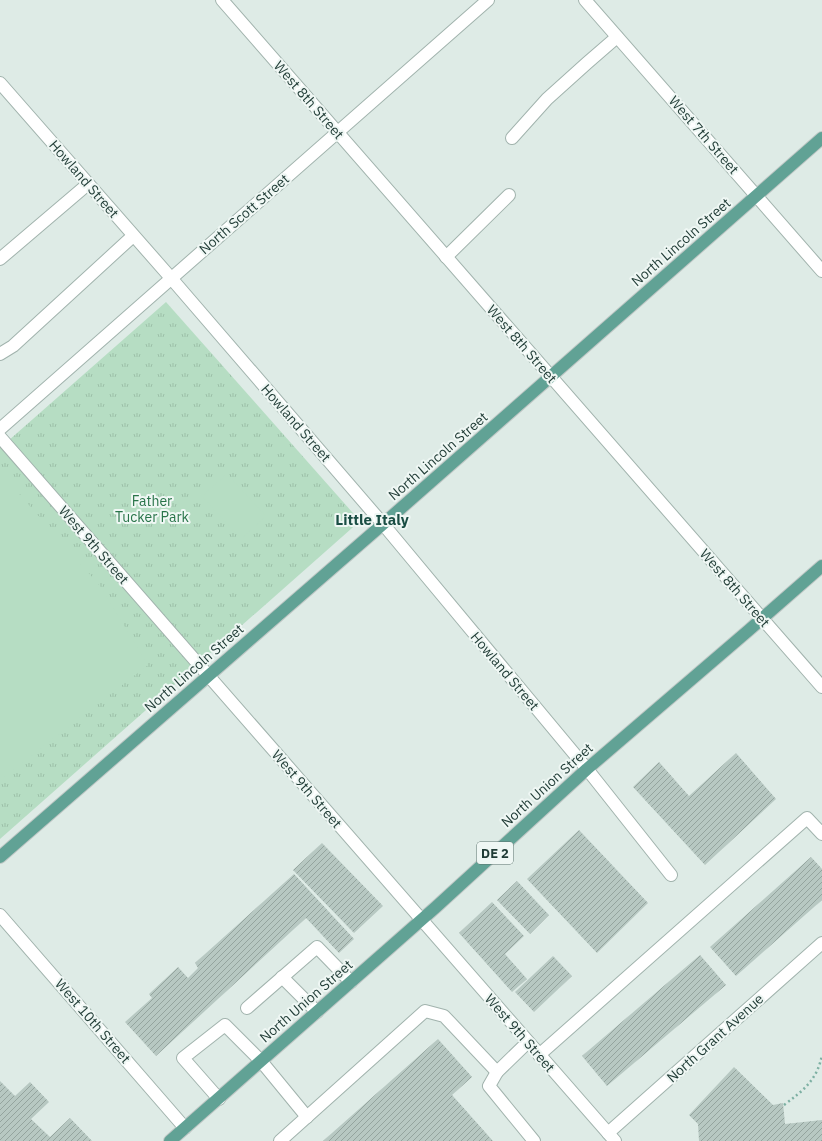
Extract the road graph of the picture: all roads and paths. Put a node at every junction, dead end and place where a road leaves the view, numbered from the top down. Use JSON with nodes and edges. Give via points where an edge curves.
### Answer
{"nodes":[{"id":1,"x":222,"y":0,"type":"edge"},
{"id":2,"x":488,"y":0,"type":"edge"},
{"id":3,"x":585,"y":0,"type":"edge"},
{"id":4,"x":618,"y":37,"type":"junction"},
{"id":5,"x":0,"y":83,"type":"edge"},
{"id":6,"x":338,"y":132,"type":"junction"},
{"id":7,"x":512,"y":138,"type":"dead end"},
{"id":8,"x":822,"y":138,"type":"edge"},
{"id":9,"x":88,"y":184,"type":"junction"},
{"id":10,"x":509,"y":195,"type":"dead end"},
{"id":11,"x":756,"y":196,"type":"junction"},
{"id":12,"x":133,"y":236,"type":"junction"},
{"id":13,"x":446,"y":257,"type":"junction"},
{"id":14,"x":0,"y":259,"type":"edge"},
{"id":15,"x":822,"y":271,"type":"edge"},
{"id":16,"x":171,"y":278,"type":"junction"},
{"id":17,"x":0,"y":354,"type":"edge"},
{"id":18,"x":550,"y":376,"type":"junction"},
{"id":19,"x":0,"y":429,"type":"edge"},
{"id":20,"x":0,"y":437,"type":"edge"},
{"id":21,"x":383,"y":524,"type":"junction"},
{"id":22,"x":822,"y":566,"type":"edge"},
{"id":23,"x":762,"y":619,"type":"junction"},
{"id":24,"x":208,"y":675,"type":"junction"},
{"id":25,"x":822,"y":687,"type":"edge"},
{"id":26,"x":587,"y":769,"type":"junction"},
{"id":27,"x":822,"y":834,"type":"edge"},
{"id":28,"x":0,"y":857,"type":"edge"},
{"id":29,"x":671,"y":876,"type":"dead end"},
{"id":30,"x":0,"y":915,"type":"edge"},
{"id":31,"x":421,"y":920,"type":"junction"},
{"id":32,"x":822,"y":943,"type":"edge"},
{"id":33,"x":282,"y":977,"type":"junction"},
{"id":34,"x":351,"y":982,"type":"junction"},
{"id":35,"x":247,"y":1008,"type":"dead end"},
{"id":36,"x":317,"y":1012,"type":"junction"},
{"id":37,"x":528,"y":1042,"type":"junction"},
{"id":38,"x":539,"y":1055,"type":"junction"},
{"id":39,"x":822,"y":1055,"type":"edge"},
{"id":40,"x":261,"y":1061,"type":"junction"},
{"id":41,"x":497,"y":1072,"type":"junction"},
{"id":42,"x":219,"y":1099,"type":"junction"},
{"id":43,"x":784,"y":1105,"type":"dead end"},
{"id":44,"x":307,"y":1117,"type":"junction"},
{"id":45,"x":185,"y":1128,"type":"junction"},
{"id":46,"x":611,"y":1137,"type":"edge"},
{"id":47,"x":170,"y":1141,"type":"edge"},
{"id":48,"x":280,"y":1141,"type":"edge"},
{"id":49,"x":534,"y":1141,"type":"edge"}],
"edges":[{"from":1,"to":6,"type":"street","name":"West 8th Street"},
{"from":2,"to":6,"type":"street","name":"North Scott Street"},
{"from":3,"to":4,"type":"street","name":"West 7th Street"},
{"from":4,"to":7,"type":"street","via":[[548,98]]},
{"from":4,"to":11,"type":"street","name":"West 7th Street"},
{"from":5,"to":9,"type":"street","name":"Howland Street"},
{"from":6,"to":13,"type":"street","name":"West 8th Street"},
{"from":6,"to":16,"type":"street","name":"North Scott Street"},
{"from":8,"to":11,"type":"main road","name":"North Lincoln Street"},
{"from":9,"to":12,"type":"street","name":"Howland Street"},
{"from":9,"to":14,"type":"street"},
{"from":10,"to":13,"type":"street"},
{"from":11,"to":15,"type":"street","name":"West 7th Street"},
{"from":11,"to":18,"type":"main road","name":"North Lincoln Street"},
{"from":12,"to":16,"type":"street","name":"Howland Street"},
{"from":12,"to":17,"type":"street","via":[[13,346]]},
{"from":13,"to":18,"type":"street","name":"West 8th Street"},
{"from":16,"to":19,"type":"street","name":"North Scott Street"},
{"from":16,"to":21,"type":"street","name":"Howland Street"},
{"from":18,"to":21,"type":"main road","name":"North Lincoln Street"},
{"from":18,"to":23,"type":"street","name":"West 8th Street"},
{"from":20,"to":24,"type":"street","name":"West 9th Street"},
{"from":21,"to":24,"type":"main road","name":"North Lincoln Street"},
{"from":21,"to":26,"type":"street","name":"Howland Street"},
{"from":22,"to":23,"type":"main road","name":"North Union Street","number":"DE 2"},
{"from":23,"to":25,"type":"street","name":"West 8th Street"},
{"from":23,"to":26,"type":"main road","name":"North Union Street","number":"DE 2"},
{"from":24,"to":28,"type":"main road","name":"North Lincoln Street"},
{"from":24,"to":31,"type":"street","name":"West 9th Street"},
{"from":26,"to":29,"type":"street","name":"Howland Street"},
{"from":26,"to":31,"type":"main road","name":"North Union Street","number":"DE 2"},
{"from":27,"to":38,"type":"street","via":[[807,818]]},
{"from":30,"to":45,"type":"street","name":"West 10th Street"},
{"from":31,"to":34,"type":"main road","name":"North Union Street","number":"DE 2"},
{"from":31,"to":37,"type":"street","name":"West 9th Street"},
{"from":32,"to":46,"type":"street","name":"North Grant Avenue"},
{"from":33,"to":34,"type":"street","via":[[317,947]]},
{"from":33,"to":35,"type":"street"},
{"from":33,"to":36,"type":"street"},
{"from":34,"to":36,"type":"main road","name":"North Union Street","number":"DE 2"},
{"from":36,"to":40,"type":"main road","name":"North Union Street","number":"DE 2"},
{"from":37,"to":38,"type":"street","name":"West 9th Street"},
{"from":37,"to":41,"type":"street"},
{"from":38,"to":46,"type":"street","name":"West 9th Street"},
{"from":39,"to":43,"type":"path","via":[[814,1078],[807,1087]]},
{"from":40,"to":42,"type":"main road","name":"North Union Street","number":"DE 2"},
{"from":40,"to":42,"type":"street","via":[[225,1025],[183,1058]]},
{"from":40,"to":44,"type":"street"},
{"from":41,"to":44,"type":"street","via":[[444,1016],[424,1011]]},
{"from":41,"to":49,"type":"street","via":[[489,1086]]},
{"from":42,"to":45,"type":"main road","name":"North Union Street","number":"DE 2"},
{"from":44,"to":48,"type":"street"},
{"from":45,"to":47,"type":"main road","name":"North Union Street","number":"DE 2"}]}
